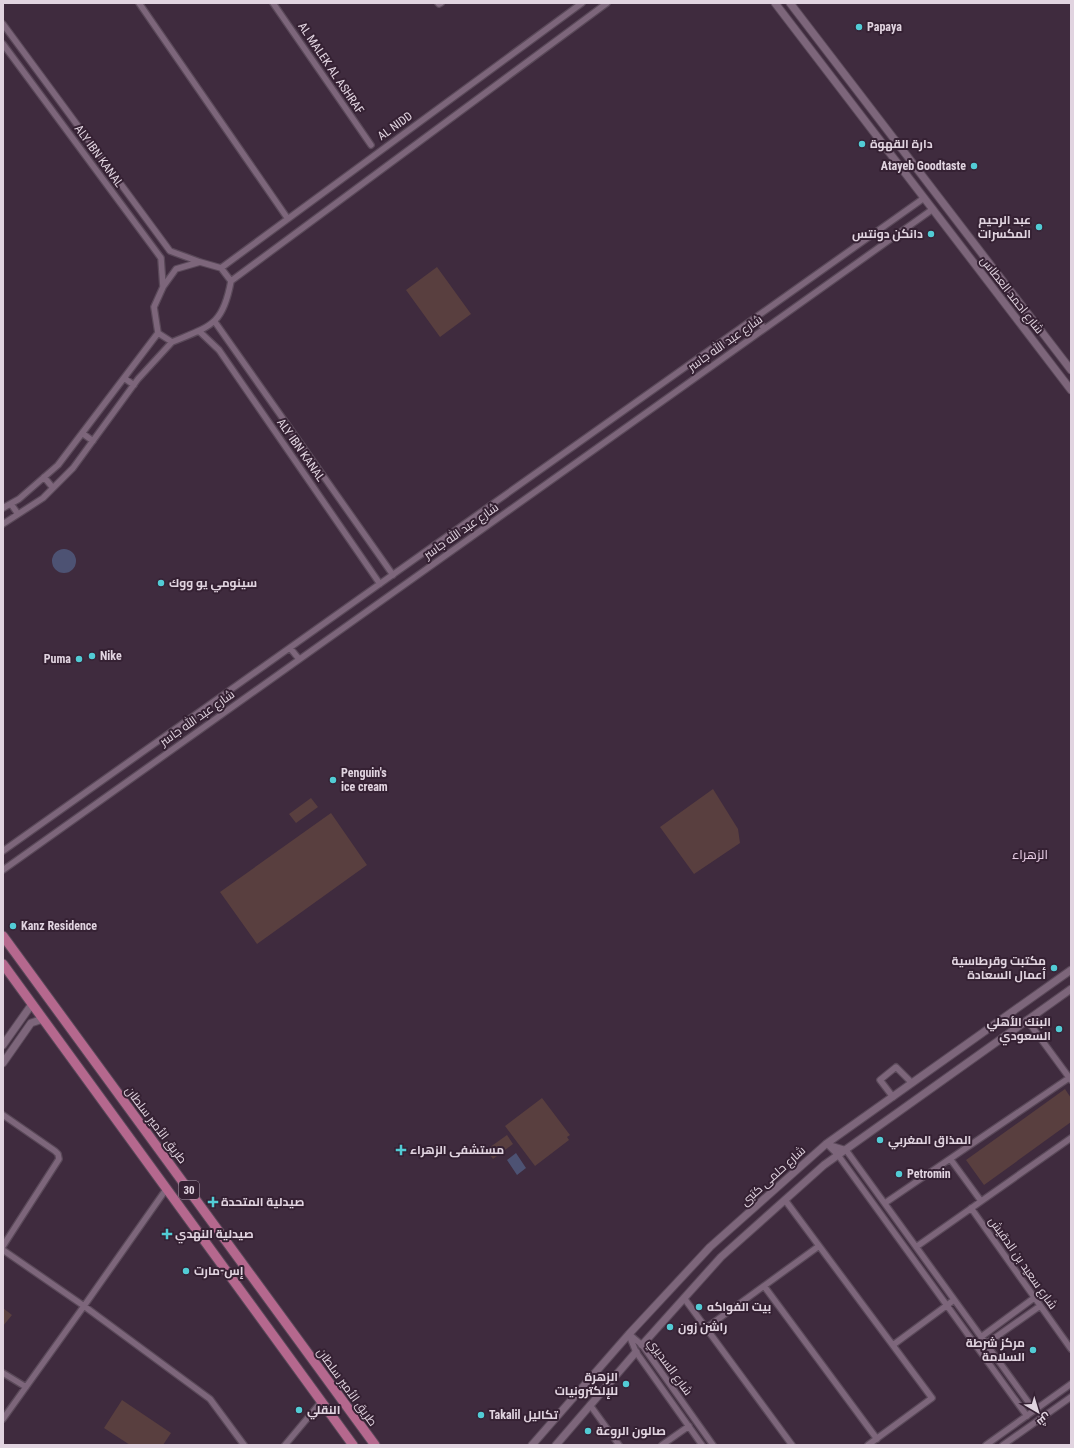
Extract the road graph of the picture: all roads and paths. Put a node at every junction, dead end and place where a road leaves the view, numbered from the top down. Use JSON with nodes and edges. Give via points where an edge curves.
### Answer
{"nodes":[{"id":1,"x":139,"y":3,"type":"edge"},
{"id":2,"x":274,"y":3,"type":"edge"},
{"id":3,"x":438,"y":3,"type":"edge"},
{"id":4,"x":441,"y":3,"type":"edge"},
{"id":5,"x":582,"y":3,"type":"edge"},
{"id":6,"x":607,"y":3,"type":"edge"},
{"id":7,"x":774,"y":3,"type":"edge"},
{"id":8,"x":790,"y":3,"type":"edge"},
{"id":9,"x":3,"y":24,"type":"edge"},
{"id":10,"x":3,"y":44,"type":"edge"},
{"id":11,"x":371,"y":145,"type":"dead end"},
{"id":12,"x":119,"y":182,"type":"junction"},
{"id":13,"x":109,"y":188,"type":"junction"},
{"id":14,"x":924,"y":198,"type":"junction"},
{"id":15,"x":932,"y":209,"type":"junction"},
{"id":16,"x":288,"y":219,"type":"junction"},
{"id":17,"x":200,"y":262,"type":"junction"},
{"id":18,"x":221,"y":268,"type":"junction"},
{"id":19,"x":231,"y":281,"type":"junction"},
{"id":20,"x":164,"y":287,"type":"junction"},
{"id":21,"x":757,"y":317,"type":"junction"},
{"id":22,"x":215,"y":322,"type":"junction"},
{"id":23,"x":764,"y":329,"type":"junction"},
{"id":24,"x":200,"y":331,"type":"junction"},
{"id":25,"x":158,"y":333,"type":"junction"},
{"id":26,"x":172,"y":342,"type":"junction"},
{"id":27,"x":1071,"y":370,"type":"edge"},
{"id":28,"x":124,"y":378,"type":"junction"},
{"id":29,"x":134,"y":385,"type":"junction"},
{"id":30,"x":1071,"y":390,"type":"edge"},
{"id":31,"x":82,"y":433,"type":"junction"},
{"id":32,"x":93,"y":441,"type":"junction"},
{"id":33,"x":44,"y":477,"type":"junction"},
{"id":34,"x":53,"y":488,"type":"junction"},
{"id":35,"x":11,"y":504,"type":"junction"},
{"id":36,"x":3,"y":508,"type":"edge"},
{"id":37,"x":18,"y":514,"type":"junction"},
{"id":38,"x":3,"y":524,"type":"edge"},
{"id":39,"x":393,"y":575,"type":"junction"},
{"id":40,"x":380,"y":584,"type":"junction"},
{"id":41,"x":290,"y":648,"type":"junction"},
{"id":42,"x":299,"y":659,"type":"junction"},
{"id":43,"x":3,"y":851,"type":"edge"},
{"id":44,"x":3,"y":870,"type":"edge"},
{"id":45,"x":3,"y":936,"type":"edge"},
{"id":46,"x":3,"y":964,"type":"edge"},
{"id":47,"x":1071,"y":970,"type":"edge"},
{"id":48,"x":1071,"y":989,"type":"edge"},
{"id":49,"x":32,"y":1004,"type":"junction"},
{"id":50,"x":43,"y":1019,"type":"junction"},
{"id":51,"x":1027,"y":1020,"type":"junction"},
{"id":52,"x":3,"y":1045,"type":"edge"},
{"id":53,"x":3,"y":1063,"type":"edge"},
{"id":54,"x":1070,"y":1080,"type":"edge"},
{"id":55,"x":912,"y":1084,"type":"junction"},
{"id":56,"x":893,"y":1097,"type":"junction"},
{"id":57,"x":3,"y":1115,"type":"edge"},
{"id":58,"x":1071,"y":1138,"type":"edge"},
{"id":59,"x":826,"y":1144,"type":"junction"},
{"id":60,"x":846,"y":1150,"type":"junction"},
{"id":61,"x":838,"y":1155,"type":"junction"},
{"id":62,"x":951,"y":1160,"type":"junction"},
{"id":63,"x":167,"y":1188,"type":"junction"},
{"id":64,"x":785,"y":1200,"type":"junction"},
{"id":65,"x":981,"y":1201,"type":"junction"},
{"id":66,"x":885,"y":1204,"type":"junction"},
{"id":67,"x":971,"y":1208,"type":"junction"},
{"id":68,"x":3,"y":1246,"type":"edge"},
{"id":69,"x":819,"y":1246,"type":"junction"},
{"id":70,"x":916,"y":1247,"type":"junction"},
{"id":71,"x":3,"y":1250,"type":"edge"},
{"id":72,"x":764,"y":1286,"type":"junction"},
{"id":73,"x":684,"y":1298,"type":"junction"},
{"id":74,"x":1034,"y":1298,"type":"junction"},
{"id":75,"x":954,"y":1300,"type":"junction"},
{"id":76,"x":947,"y":1305,"type":"junction"},
{"id":77,"x":84,"y":1306,"type":"junction"},
{"id":78,"x":1040,"y":1306,"type":"junction"},
{"id":79,"x":277,"y":1311,"type":"junction"},
{"id":80,"x":264,"y":1321,"type":"junction"},
{"id":81,"x":706,"y":1328,"type":"junction"},
{"id":82,"x":629,"y":1334,"type":"junction"},
{"id":83,"x":981,"y":1337,"type":"junction"},
{"id":84,"x":986,"y":1344,"type":"junction"},
{"id":85,"x":642,"y":1345,"type":"junction"},
{"id":86,"x":893,"y":1345,"type":"junction"},
{"id":87,"x":1071,"y":1349,"type":"edge"},
{"id":88,"x":636,"y":1352,"type":"junction"},
{"id":89,"x":3,"y":1373,"type":"edge"},
{"id":90,"x":1071,"y":1384,"type":"edge"},
{"id":91,"x":26,"y":1387,"type":"junction"},
{"id":92,"x":1071,"y":1397,"type":"edge"},
{"id":93,"x":321,"y":1402,"type":"junction"},
{"id":94,"x":590,"y":1405,"type":"junction"},
{"id":95,"x":1034,"y":1410,"type":"junction"},
{"id":96,"x":1027,"y":1416,"type":"junction"},
{"id":97,"x":3,"y":1419,"type":"edge"},
{"id":98,"x":689,"y":1426,"type":"junction"},
{"id":99,"x":877,"y":1439,"type":"junction"},
{"id":100,"x":244,"y":1445,"type":"edge"},
{"id":101,"x":285,"y":1445,"type":"edge"},
{"id":102,"x":353,"y":1445,"type":"edge"},
{"id":103,"x":375,"y":1445,"type":"edge"},
{"id":104,"x":532,"y":1445,"type":"edge"},
{"id":105,"x":556,"y":1445,"type":"edge"},
{"id":106,"x":619,"y":1445,"type":"edge"},
{"id":107,"x":662,"y":1445,"type":"edge"},
{"id":108,"x":702,"y":1445,"type":"edge"},
{"id":109,"x":713,"y":1445,"type":"edge"},
{"id":110,"x":792,"y":1445,"type":"edge"},
{"id":111,"x":868,"y":1445,"type":"edge"},
{"id":112,"x":986,"y":1445,"type":"edge"},
{"id":113,"x":1003,"y":1445,"type":"edge"}],
"edges":[{"from":1,"to":16,"type":"street"},
{"from":2,"to":11,"type":"street","name":"AL MALEK AL ASHRAF"},
{"from":3,"to":4,"type":"street"},
{"from":5,"to":16,"type":"street","name":"AL NIDD"},
{"from":6,"to":19,"type":"street"},
{"from":7,"to":14,"type":"street","name":"شارع احمد العطاس"},
{"from":8,"to":27,"type":"street","name":"شارع احمد العطاس"},
{"from":9,"to":12,"type":"street"},
{"from":10,"to":13,"type":"street","name":"ALY IBN KANAL"},
{"from":12,"to":13,"type":"street"},
{"from":12,"to":17,"type":"street","via":[[170,251]]},
{"from":13,"to":20,"type":"street","name":"ALY IBN KANAL","via":[[161,258]]},
{"from":14,"to":15,"type":"street","name":"شارع احمد العطاس"},
{"from":14,"to":21,"type":"street","name":"شارع عبد الله جاسر"},
{"from":15,"to":23,"type":"street","name":"شارع عبد الله جاسر"},
{"from":15,"to":30,"type":"street","name":"شارع احمد العطاس"},
{"from":16,"to":18,"type":"street","name":"AL NIDD"},
{"from":17,"to":18,"type":"street"},
{"from":17,"to":20,"type":"street","via":[[176,270]]},
{"from":18,"to":19,"type":"street"},
{"from":19,"to":22,"type":"street","via":[[227,304]]},
{"from":20,"to":25,"type":"street","via":[[154,307]]},
{"from":21,"to":23,"type":"street"},
{"from":21,"to":39,"type":"street","name":"شارع عبد الله جاسر"},
{"from":22,"to":24,"type":"street"},
{"from":22,"to":39,"type":"street"},
{"from":23,"to":42,"type":"street","name":"شارع عبد الله جاسر"},
{"from":24,"to":26,"type":"street"},
{"from":24,"to":40,"type":"street","name":"ALY IBN KANAL","via":[[219,350]]},
{"from":25,"to":26,"type":"street"},
{"from":25,"to":28,"type":"street"},
{"from":26,"to":29,"type":"street"},
{"from":28,"to":29,"type":"street"},
{"from":28,"to":31,"type":"street"},
{"from":29,"to":32,"type":"street"},
{"from":31,"to":32,"type":"street"},
{"from":31,"to":33,"type":"street","via":[[58,465]]},
{"from":32,"to":34,"type":"street","via":[[73,468]]},
{"from":33,"to":34,"type":"street"},
{"from":33,"to":35,"type":"street"},
{"from":34,"to":37,"type":"street","via":[[43,498]]},
{"from":35,"to":36,"type":"street"},
{"from":35,"to":37,"type":"street"},
{"from":37,"to":38,"type":"street"},
{"from":39,"to":40,"type":"street","name":"شارع عبد الله جاسر"},
{"from":40,"to":41,"type":"street","name":"شارع عبد الله جاسر"},
{"from":41,"to":42,"type":"street"},
{"from":41,"to":43,"type":"street","name":"شارع عبد الله جاسر"},
{"from":42,"to":44,"type":"street","name":"شارع عبد الله جاسر"},
{"from":45,"to":79,"type":"main road","name":"طريق الأمير سلطان","number":"30"},
{"from":46,"to":49,"type":"main road","number":"30"},
{"from":47,"to":55,"type":"street","name":"شارع حلمى كتبى"},
{"from":48,"to":51,"type":"street"},
{"from":49,"to":50,"type":"main road","number":"30"},
{"from":49,"to":52,"type":"street"},
{"from":50,"to":53,"type":"street","via":[[31,1023]]},
{"from":50,"to":63,"type":"main road","number":"30"},
{"from":51,"to":54,"type":"street"},
{"from":51,"to":60,"type":"street"},
{"from":54,"to":62,"type":"street"},
{"from":55,"to":56,"type":"street","name":"شارع حلمى كتبى"},
{"from":55,"to":56,"type":"street","via":[[896,1067],[880,1080]]},
{"from":56,"to":59,"type":"street","name":"شارع حلمى كتبى"},
{"from":57,"to":68,"type":"street","via":[[55,1151],[59,1159]]},
{"from":58,"to":65,"type":"street"},
{"from":59,"to":60,"type":"street"},
{"from":59,"to":61,"type":"street"},
{"from":59,"to":82,"type":"street","name":"شارع حلمى كتبى","via":[[710,1247]]},
{"from":60,"to":61,"type":"street"},
{"from":60,"to":66,"type":"street"},
{"from":61,"to":64,"type":"street"},
{"from":61,"to":76,"type":"street"},
{"from":62,"to":65,"type":"street"},
{"from":62,"to":66,"type":"street"},
{"from":63,"to":77,"type":"street"},
{"from":63,"to":80,"type":"main road","number":"30"},
{"from":64,"to":69,"type":"street"},
{"from":64,"to":73,"type":"street","via":[[721,1257]]},
{"from":65,"to":67,"type":"street"},
{"from":66,"to":70,"type":"street"},
{"from":67,"to":70,"type":"street"},
{"from":67,"to":74,"type":"street","name":"شارع سعيد بن الدقيش"},
{"from":69,"to":72,"type":"street"},
{"from":69,"to":86,"type":"street"},
{"from":70,"to":75,"type":"street"},
{"from":71,"to":77,"type":"street"},
{"from":72,"to":81,"type":"street"},
{"from":72,"to":99,"type":"street"},
{"from":73,"to":81,"type":"street"},
{"from":73,"to":85,"type":"street"},
{"from":74,"to":78,"type":"street","name":"شارع سعيد بن الدقيش"},
{"from":74,"to":83,"type":"street"},
{"from":75,"to":76,"type":"street"},
{"from":75,"to":83,"type":"street"},
{"from":76,"to":86,"type":"street"},
{"from":76,"to":96,"type":"street"},
{"from":77,"to":91,"type":"street"},
{"from":77,"to":100,"type":"street","via":[[210,1399]]},
{"from":78,"to":84,"type":"street"},
{"from":78,"to":87,"type":"street","name":"شارع سعيد بن الدقيش"},
{"from":79,"to":80,"type":"main road"},
{"from":79,"to":103,"type":"main road","name":"طريق الأمير سلطان","number":"30"},
{"from":80,"to":93,"type":"main road","number":"30"},
{"from":81,"to":110,"type":"street"},
{"from":82,"to":85,"type":"street","name":"شارع السديري"},
{"from":82,"to":88,"type":"street","name":"شارع السديري"},
{"from":82,"to":104,"type":"street","name":"شارع حلمى كتبى"},
{"from":83,"to":84,"type":"street"},
{"from":84,"to":95,"type":"street"},
{"from":85,"to":88,"type":"street"},
{"from":85,"to":109,"type":"street","name":"شارع السديري"},
{"from":86,"to":99,"type":"street","via":[[932,1398]]},
{"from":88,"to":94,"type":"street"},
{"from":88,"to":98,"type":"street","name":"شارع السديري"},
{"from":89,"to":91,"type":"street"},
{"from":90,"to":95,"type":"street"},
{"from":91,"to":97,"type":"street"},
{"from":92,"to":113,"type":"street"},
{"from":93,"to":101,"type":"street"},
{"from":93,"to":102,"type":"main road","number":"30"},
{"from":94,"to":105,"type":"street"},
{"from":94,"to":106,"type":"street"},
{"from":95,"to":96,"type":"street"},
{"from":96,"to":112,"type":"street"},
{"from":98,"to":107,"type":"street"},
{"from":98,"to":108,"type":"street","name":"شارع السديري"},
{"from":99,"to":111,"type":"street"}]}
